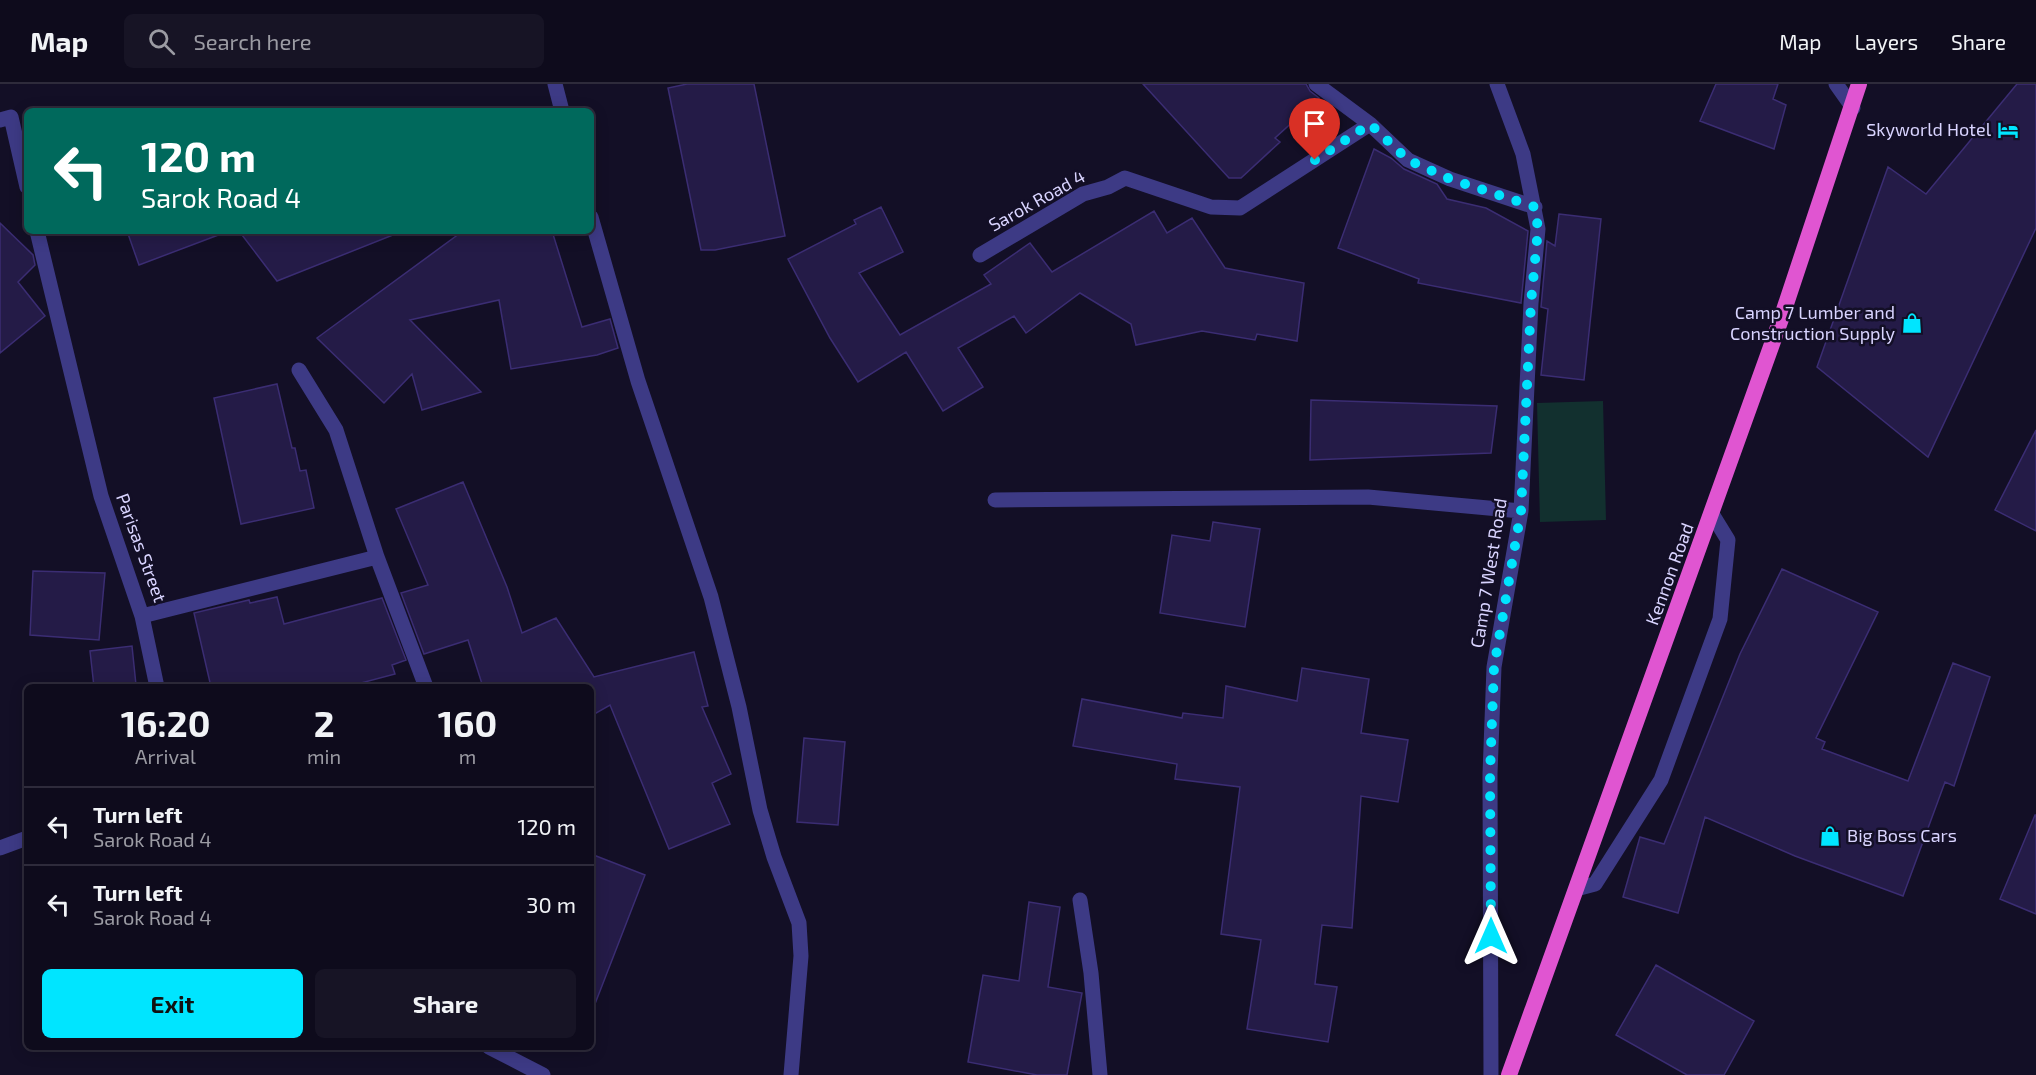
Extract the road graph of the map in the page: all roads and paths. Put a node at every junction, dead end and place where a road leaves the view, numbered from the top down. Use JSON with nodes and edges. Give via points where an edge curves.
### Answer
{"nodes":[{"id":1,"x":555,"y":84,"type":"edge"},
{"id":2,"x":1316,"y":84,"type":"edge"},
{"id":3,"x":1497,"y":84,"type":"edge"},
{"id":4,"x":1836,"y":84,"type":"edge"},
{"id":5,"x":1859,"y":84,"type":"edge"},
{"id":6,"x":561,"y":108,"type":"edge"},
{"id":7,"x":1852,"y":108,"type":"junction"},
{"id":8,"x":6,"y":119,"type":"edge"},
{"id":9,"x":1370,"y":124,"type":"junction"},
{"id":10,"x":24,"y":177,"type":"edge"},
{"id":11,"x":1535,"y":207,"type":"junction"},
{"id":12,"x":594,"y":227,"type":"edge"},
{"id":13,"x":38,"y":234,"type":"edge"},
{"id":14,"x":980,"y":255,"type":"dead end"},
{"id":15,"x":299,"y":370,"type":"dead end"},
{"id":16,"x":995,"y":500,"type":"dead end"},
{"id":17,"x":1521,"y":511,"type":"junction"},
{"id":18,"x":1712,"y":514,"type":"junction"},
{"id":19,"x":377,"y":557,"type":"junction"},
{"id":20,"x":142,"y":616,"type":"junction"},
{"id":21,"x":156,"y":684,"type":"edge"},
{"id":22,"x":425,"y":684,"type":"edge"},
{"id":23,"x":24,"y":839,"type":"edge"},
{"id":24,"x":0,"y":848,"type":"edge"},
{"id":25,"x":1576,"y":889,"type":"junction"},
{"id":26,"x":1080,"y":900,"type":"dead end"},
{"id":27,"x":495,"y":1050,"type":"edge"},
{"id":28,"x":543,"y":1075,"type":"edge"},
{"id":29,"x":791,"y":1075,"type":"edge"},
{"id":30,"x":1100,"y":1075,"type":"edge"},
{"id":31,"x":1491,"y":1075,"type":"edge"},
{"id":32,"x":1509,"y":1075,"type":"edge"}],
"edges":[{"from":1,"to":6,"type":"street"},
{"from":2,"to":9,"type":"street"},
{"from":3,"to":11,"type":"street","name":"Camp 7 West Road","via":[[1523,154]]},
{"from":4,"to":7,"type":"street"},
{"from":5,"to":7,"type":"highway","name":"Kennon Road"},
{"from":7,"to":18,"type":"highway","name":"Kennon Road"},
{"from":8,"to":10,"type":"street"},
{"from":9,"to":11,"type":"street","via":[[1408,160],[1450,179]]},
{"from":9,"to":14,"type":"street","name":"Sarok Road 4","via":[[1240,208],[1211,207],[1125,178],[1083,194]]},
{"from":11,"to":17,"type":"street","name":"Camp 7 West Road","via":[[1538,229]]},
{"from":12,"to":29,"type":"street","via":[[638,381],[711,597],[760,810],[799,923],[801,956]]},
{"from":13,"to":20,"type":"street","name":"Parisas Street","via":[[100,496]]},
{"from":15,"to":19,"type":"street","via":[[336,430]]},
{"from":16,"to":17,"type":"street","via":[[1368,497]]},
{"from":17,"to":31,"type":"street","name":"Camp 7 West Road","via":[[1494,667],[1490,774]]},
{"from":18,"to":25,"type":"highway","name":"Kennon Road"},
{"from":18,"to":25,"type":"street","via":[[1728,540],[1720,619],[1661,780],[1595,884]]},
{"from":19,"to":20,"type":"street","name":"Parisas Street"},
{"from":19,"to":22,"type":"street"},
{"from":20,"to":21,"type":"street"},
{"from":23,"to":24,"type":"street"},
{"from":25,"to":32,"type":"highway","name":"Kennon Road"},
{"from":26,"to":30,"type":"street"},
{"from":27,"to":28,"type":"street"}]}
